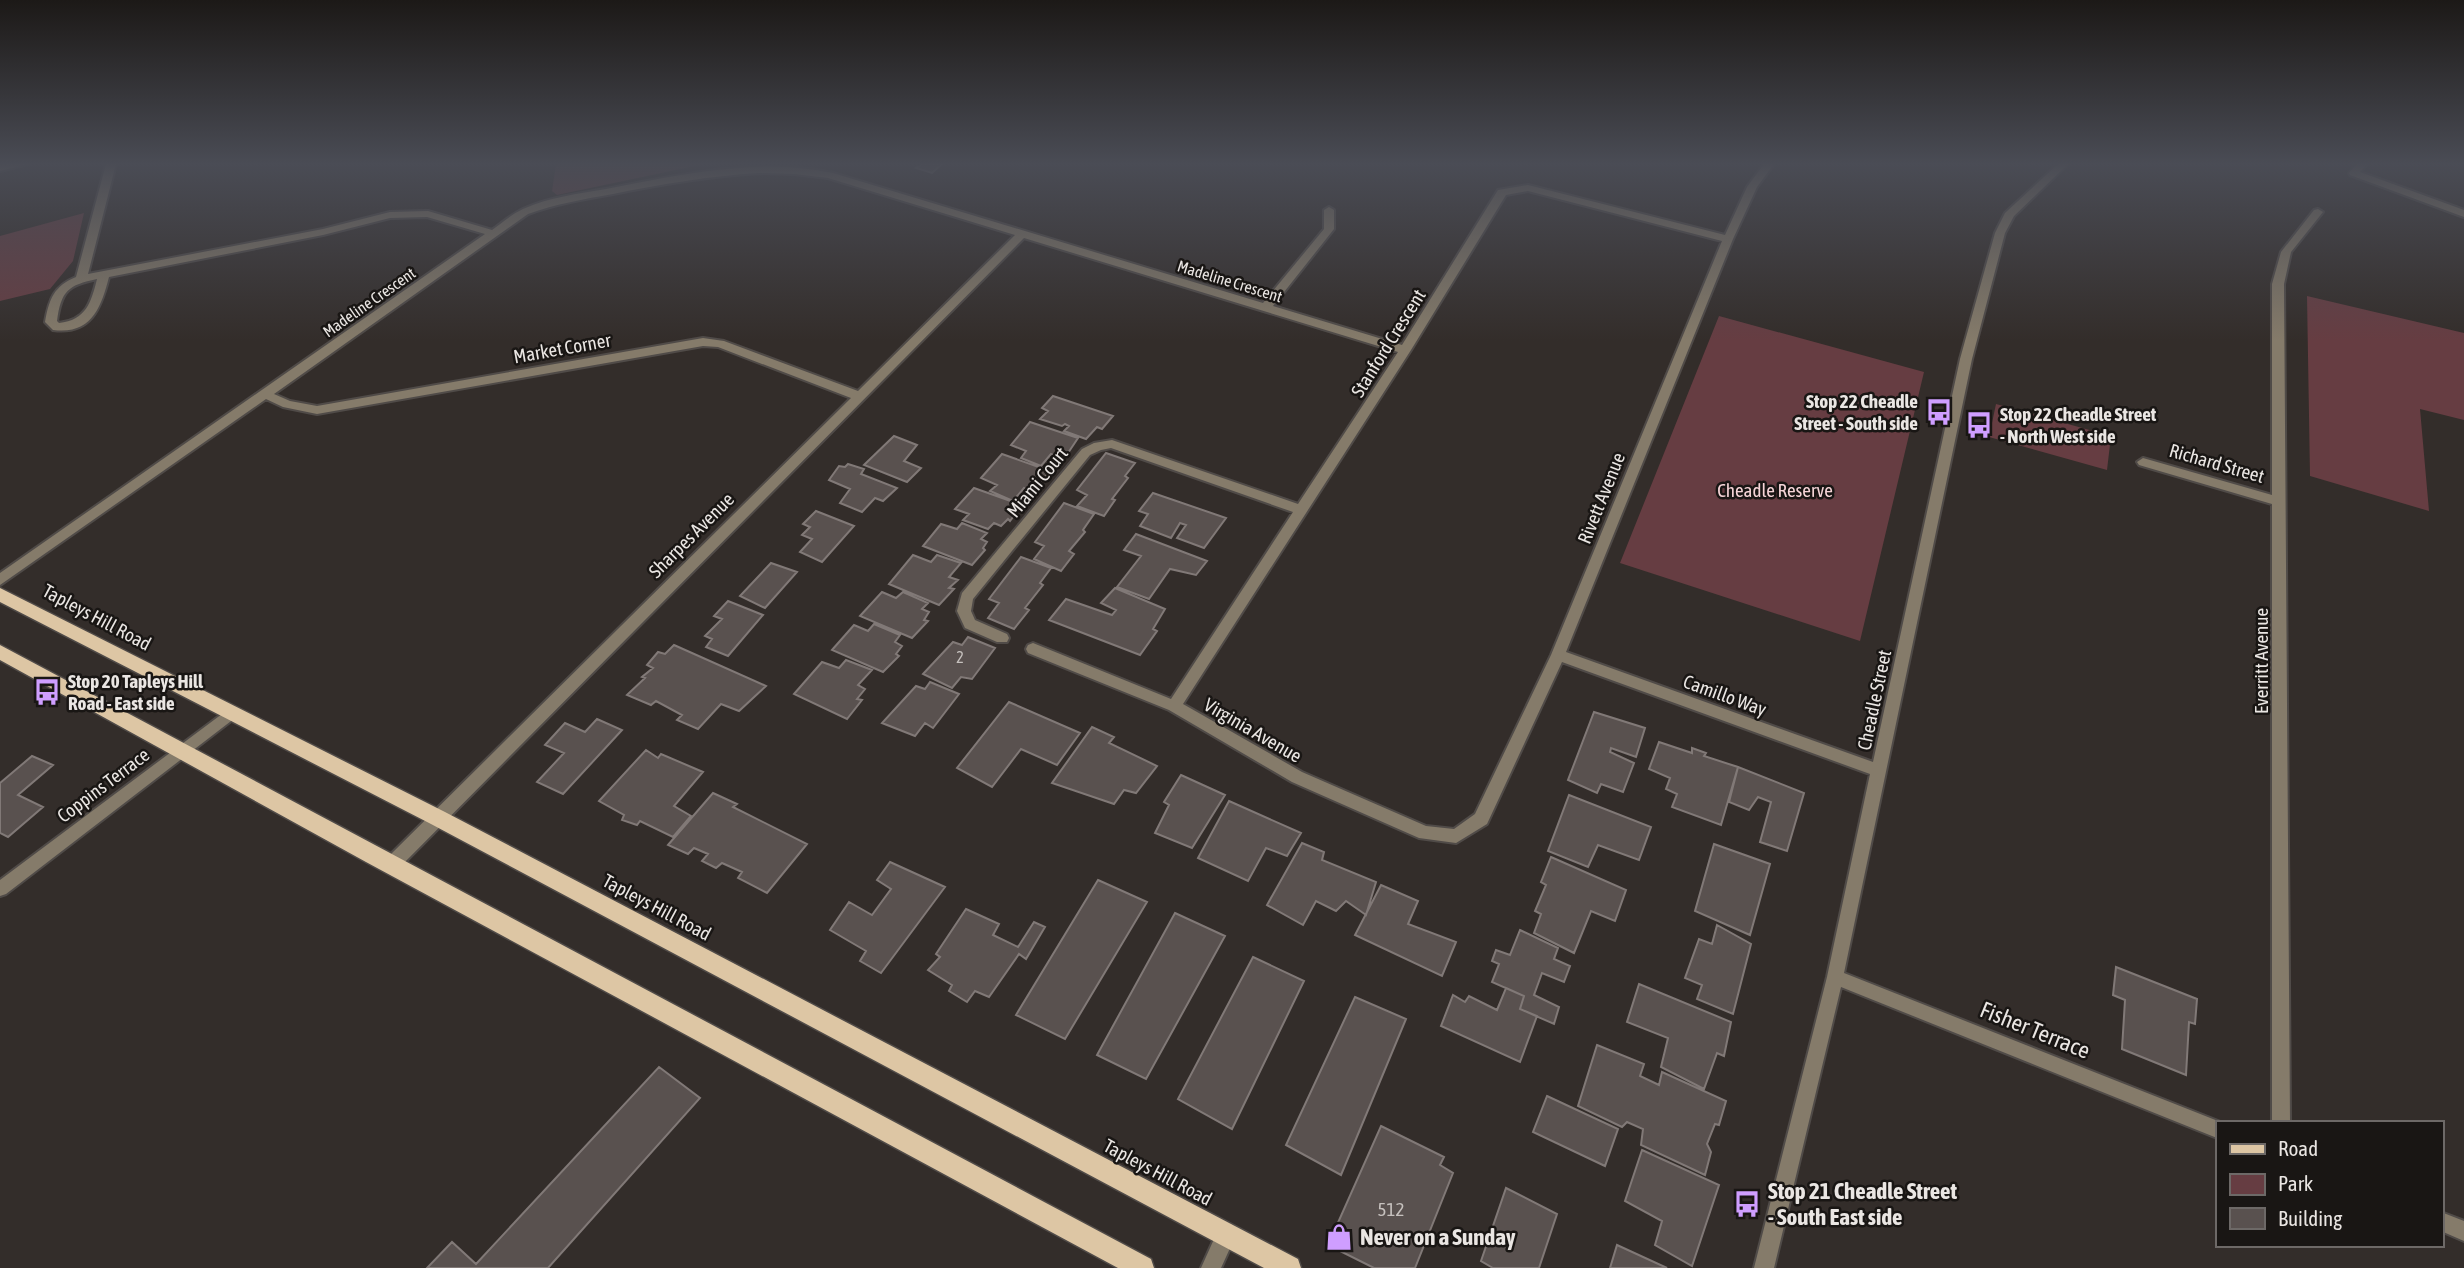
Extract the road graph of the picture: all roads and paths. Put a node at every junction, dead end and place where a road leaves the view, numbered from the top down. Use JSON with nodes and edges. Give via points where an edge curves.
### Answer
{"nodes":[{"id":1,"x":95,"y":223,"type":"edge"},
{"id":2,"x":358,"y":223,"type":"edge"},
{"id":3,"x":459,"y":223,"type":"edge"},
{"id":4,"x":508,"y":223,"type":"edge"},
{"id":5,"x":987,"y":223,"type":"edge"},
{"id":6,"x":1329,"y":223,"type":"edge"},
{"id":7,"x":1483,"y":223,"type":"edge"},
{"id":8,"x":1666,"y":223,"type":"edge"},
{"id":9,"x":1735,"y":223,"type":"edge"},
{"id":10,"x":2005,"y":223,"type":"edge"},
{"id":11,"x":2309,"y":223,"type":"edge"},
{"id":12,"x":492,"y":233,"type":"junction"},
{"id":13,"x":1022,"y":234,"type":"junction"},
{"id":14,"x":1728,"y":239,"type":"junction"},
{"id":15,"x":104,"y":275,"type":"junction"},
{"id":16,"x":80,"y":279,"type":"junction"},
{"id":17,"x":1265,"y":308,"type":"junction"},
{"id":18,"x":1405,"y":350,"type":"junction"},
{"id":19,"x":266,"y":395,"type":"junction"},
{"id":20,"x":859,"y":396,"type":"junction"},
{"id":21,"x":2143,"y":463,"type":"dead end"},
{"id":22,"x":2280,"y":502,"type":"junction"},
{"id":23,"x":1301,"y":510,"type":"junction"},
{"id":24,"x":0,"y":580,"type":"edge"},
{"id":25,"x":0,"y":594,"type":"edge"},
{"id":26,"x":1002,"y":638,"type":"dead end"},
{"id":27,"x":1033,"y":649,"type":"dead end"},
{"id":28,"x":0,"y":652,"type":"edge"},
{"id":29,"x":1558,"y":655,"type":"junction"},
{"id":30,"x":1174,"y":706,"type":"junction"},
{"id":31,"x":230,"y":714,"type":"junction"},
{"id":32,"x":182,"y":752,"type":"junction"},
{"id":33,"x":1879,"y":771,"type":"junction"},
{"id":34,"x":438,"y":818,"type":"junction"},
{"id":35,"x":1456,"y":836,"type":"joint"},
{"id":36,"x":391,"y":865,"type":"junction"},
{"id":37,"x":0,"y":889,"type":"edge"},
{"id":38,"x":1835,"y":977,"type":"junction"},
{"id":39,"x":2281,"y":1121,"type":"edge"},
{"id":40,"x":2216,"y":1129,"type":"edge"},
{"id":41,"x":2443,"y":1222,"type":"edge"},
{"id":42,"x":2464,"y":1231,"type":"edge"},
{"id":43,"x":1226,"y":1235,"type":"junction"},
{"id":44,"x":1142,"y":1268,"type":"edge"},
{"id":45,"x":1212,"y":1268,"type":"edge"},
{"id":46,"x":1289,"y":1268,"type":"edge"},
{"id":47,"x":1764,"y":1268,"type":"edge"}],
"edges":[{"from":1,"to":16,"type":"street"},
{"from":2,"to":15,"type":"street"},
{"from":3,"to":12,"type":"street"},
{"from":4,"to":12,"type":"street","name":"Madeline Crescent"},
{"from":5,"to":13,"type":"street","name":"Madeline Crescent"},
{"from":6,"to":17,"type":"street","via":[[1329,229]]},
{"from":7,"to":18,"type":"street","name":"Stanford Crescent"},
{"from":8,"to":14,"type":"street","name":"Stanford Crescent"},
{"from":9,"to":14,"type":"street","name":"Rivett Avenue"},
{"from":10,"to":33,"type":"street","name":"Cheadle Street","via":[[1966,359]]},
{"from":11,"to":22,"type":"street","name":"Everritt Avenue","via":[[2286,252],[2278,284]]},
{"from":12,"to":19,"type":"street","name":"Madeline Crescent"},
{"from":13,"to":17,"type":"street","name":"Madeline Crescent"},
{"from":13,"to":20,"type":"street","name":"Sharpes Avenue"},
{"from":14,"to":29,"type":"street","name":"Rivett Avenue"},
{"from":15,"to":16,"type":"street"},
{"from":15,"to":16,"type":"street","via":[[95,309],[85,321],[57,327],[51,322],[54,296]]},
{"from":17,"to":18,"type":"street","name":"Madeline Crescent"},
{"from":18,"to":23,"type":"street","name":"Stanford Crescent"},
{"from":19,"to":20,"type":"street","name":"Market Corner","via":[[317,410],[703,342],[720,344]]},
{"from":19,"to":24,"type":"street","name":"Madeline Crescent"},
{"from":20,"to":34,"type":"street","name":"Sharpes Avenue"},
{"from":21,"to":22,"type":"street","name":"Richard Street"},
{"from":22,"to":39,"type":"street","name":"Everritt Avenue"},
{"from":23,"to":26,"type":"street","name":"Miami Court","via":[[1112,444],[1098,446],[1086,452],[968,597],[964,611],[970,624]]},
{"from":23,"to":30,"type":"street","name":"Stanford Crescent"},
{"from":25,"to":31,"type":"main road","name":"Tapleys Hill Road"},
{"from":27,"to":30,"type":"street","name":"Virginia Avenue"},
{"from":28,"to":32,"type":"main road"},
{"from":29,"to":33,"type":"street","name":"Camillo Way"},
{"from":29,"to":35,"type":"street","name":"Rivett Avenue","via":[[1481,819]]},
{"from":30,"to":35,"type":"street","name":"Virginia Avenue","via":[[1297,778],[1425,833]]},
{"from":31,"to":32,"type":"street","name":"Coppins Terrace"},
{"from":31,"to":34,"type":"main road","name":"Tapleys Hill Road"},
{"from":32,"to":36,"type":"main road"},
{"from":32,"to":37,"type":"street","name":"Coppins Terrace"},
{"from":33,"to":38,"type":"street","name":"Cheadle Street"},
{"from":34,"to":36,"type":"street","name":"Sharpes Avenue"},
{"from":34,"to":43,"type":"main road","name":"Tapleys Hill Road"},
{"from":36,"to":44,"type":"main road"},
{"from":38,"to":40,"type":"street","name":"Fisher Terrace"},
{"from":38,"to":47,"type":"street","name":"Cheadle Street"},
{"from":41,"to":42,"type":"street"},
{"from":43,"to":45,"type":"street"},
{"from":43,"to":46,"type":"main road","name":"Tapleys Hill Road"}]}
